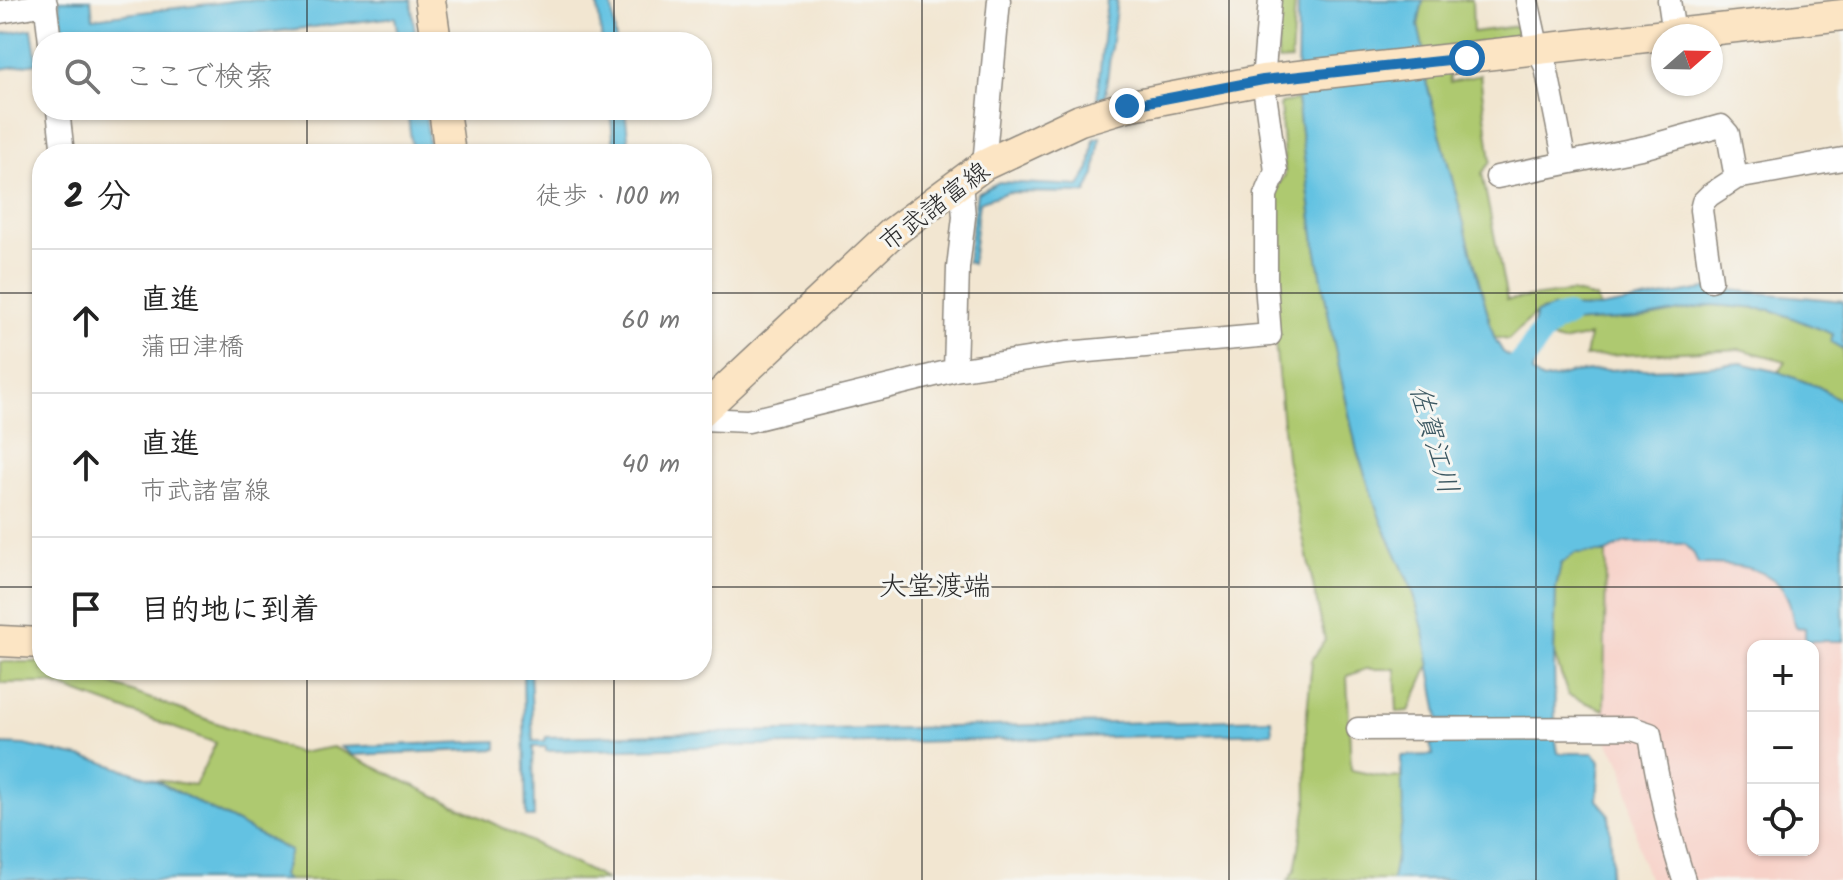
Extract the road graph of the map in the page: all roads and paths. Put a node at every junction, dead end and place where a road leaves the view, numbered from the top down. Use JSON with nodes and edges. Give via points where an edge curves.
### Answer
{"nodes":[{"id":1,"x":430,"y":0,"type":"edge"},
{"id":2,"x":999,"y":0,"type":"edge"},
{"id":3,"x":1270,"y":0,"type":"edge"},
{"id":4,"x":1527,"y":0,"type":"edge"},
{"id":5,"x":1669,"y":0,"type":"edge"},
{"id":6,"x":45,"y":2,"type":"edge"},
{"id":7,"x":0,"y":12,"type":"edge"},
{"id":8,"x":1843,"y":15,"type":"edge"},
{"id":9,"x":1673,"y":24,"type":"edge"},
{"id":10,"x":1723,"y":28,"type":"edge"},
{"id":11,"x":49,"y":32,"type":"edge"},
{"id":12,"x":435,"y":32,"type":"edge"},
{"id":13,"x":1651,"y":37,"type":"edge"},
{"id":14,"x":1538,"y":50,"type":"junction"},
{"id":15,"x":1263,"y":80,"type":"junction"},
{"id":16,"x":59,"y":120,"type":"edge"},
{"id":17,"x":445,"y":120,"type":"edge"},
{"id":18,"x":62,"y":144,"type":"edge"},
{"id":19,"x":449,"y":144,"type":"edge"},
{"id":20,"x":1843,"y":159,"type":"edge"},
{"id":21,"x":1565,"y":163,"type":"junction"},
{"id":22,"x":972,"y":174,"type":"junction"},
{"id":23,"x":1497,"y":177,"type":"dead end"},
{"id":24,"x":1736,"y":178,"type":"junction"},
{"id":25,"x":1711,"y":280,"type":"dead end"},
{"id":26,"x":955,"y":370,"type":"junction"},
{"id":27,"x":712,"y":402,"type":"edge"},
{"id":28,"x":712,"y":419,"type":"edge"},
{"id":29,"x":0,"y":641,"type":"edge"},
{"id":30,"x":32,"y":643,"type":"edge"},
{"id":31,"x":1358,"y":729,"type":"dead end"},
{"id":32,"x":1684,"y":880,"type":"edge"}],
"edges":[{"from":1,"to":12,"type":"main road"},
{"from":2,"to":22,"type":"street"},
{"from":3,"to":15,"type":"street"},
{"from":4,"to":14,"type":"street"},
{"from":5,"to":9,"type":"street"},
{"from":6,"to":7,"type":"street"},
{"from":6,"to":11,"type":"street"},
{"from":8,"to":10,"type":"main road"},
{"from":13,"to":14,"type":"main road"},
{"from":14,"to":15,"type":"main road","name":"市武諸富線"},
{"from":14,"to":21,"type":"street"},
{"from":15,"to":22,"type":"main road","name":"市武諸富線","via":[[1080,120]]},
{"from":15,"to":26,"type":"street","via":[[1276,171],[1266,195],[1270,335],[1066,353]]},
{"from":16,"to":18,"type":"street"},
{"from":17,"to":19,"type":"main road"},
{"from":20,"to":24,"type":"street"},
{"from":21,"to":23,"type":"street"},
{"from":21,"to":24,"type":"street","via":[[1721,126],[1728,134]]},
{"from":22,"to":26,"type":"street","via":[[958,268]]},
{"from":22,"to":27,"type":"main road","name":"市武諸富線","via":[[892,233]]},
{"from":24,"to":25,"type":"street","via":[[1710,195],[1701,210]]},
{"from":26,"to":28,"type":"street","via":[[748,421]]},
{"from":29,"to":30,"type":"main road"},
{"from":31,"to":32,"type":"street","via":[[1632,728],[1650,734],[1661,801]]}]}
